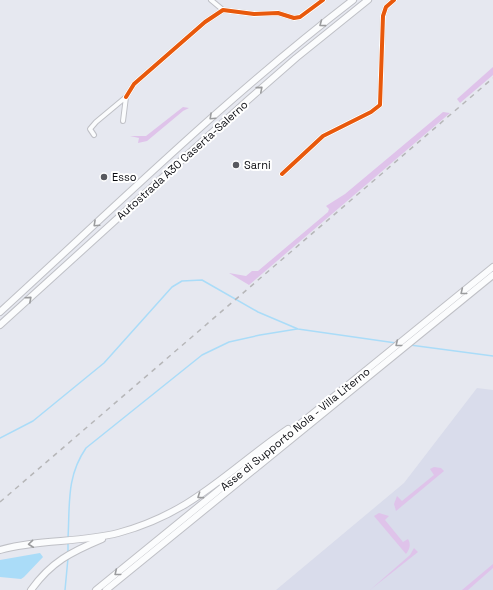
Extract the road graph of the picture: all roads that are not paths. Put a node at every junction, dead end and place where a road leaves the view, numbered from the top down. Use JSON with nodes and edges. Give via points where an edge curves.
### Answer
{"nodes":[{"id":1,"x":211,"y":0,"type":"edge"},
{"id":2,"x":323,"y":0,"type":"edge"},
{"id":3,"x":353,"y":0,"type":"edge"},
{"id":4,"x":368,"y":0,"type":"edge"},
{"id":5,"x":394,"y":0,"type":"edge"},
{"id":6,"x":223,"y":10,"type":"junction"},
{"id":7,"x":126,"y":97,"type":"junction"},
{"id":8,"x":123,"y":121,"type":"dead end"},
{"id":9,"x":94,"y":135,"type":"dead end"},
{"id":10,"x":282,"y":174,"type":"dead end"},
{"id":11,"x":493,"y":267,"type":"edge"},
{"id":12,"x":493,"y":275,"type":"edge"},
{"id":13,"x":0,"y":312,"type":"edge"},
{"id":14,"x":0,"y":326,"type":"edge"},
{"id":15,"x":321,"y":407,"type":"junction"},
{"id":16,"x":117,"y":534,"type":"junction"},
{"id":17,"x":0,"y":550,"type":"edge"},
{"id":18,"x":108,"y":588,"type":"edge"},
{"id":19,"x":31,"y":590,"type":"edge"},
{"id":20,"x":96,"y":590,"type":"edge"}],
"edges":[{"from":1,"to":6,"type":"street"},
{"from":2,"to":6,"type":"street","via":[[300,17],[294,18],[278,13],[254,14]]},
{"from":3,"to":13,"type":"highway","name":"Autostrada A30 Caserta-Salerno","one_way":true,"via":[[240,92]]},
{"from":14,"to":4,"type":"highway","name":"Autostrada A30 Caserta-Salerno","one_way":true,"via":[[248,100]]},
{"from":5,"to":10,"type":"street","via":[[386,7],[383,16],[380,105],[323,136]]},
{"from":6,"to":7,"type":"street","via":[[205,22],[134,84]]},
{"from":7,"to":8,"type":"street"},
{"from":7,"to":9,"type":"street","via":[[90,129]]},
{"from":11,"to":15,"type":"highway","name":"Asse di Supporto Nola - Villa Literno","one_way":true},
{"from":12,"to":18,"type":"highway","name":"Asse di Supporto Nola - Villa Literno"},
{"from":15,"to":16,"type":"highway","one_way":true,"via":[[276,437],[195,499],[162,518]]},
{"from":15,"to":20,"type":"highway","name":"Asse di Supporto Nola - Villa Literno","one_way":true},
{"from":16,"to":17,"type":"highway","one_way":true},
{"from":16,"to":19,"type":"highway","via":[[61,558],[42,575]]}]}
